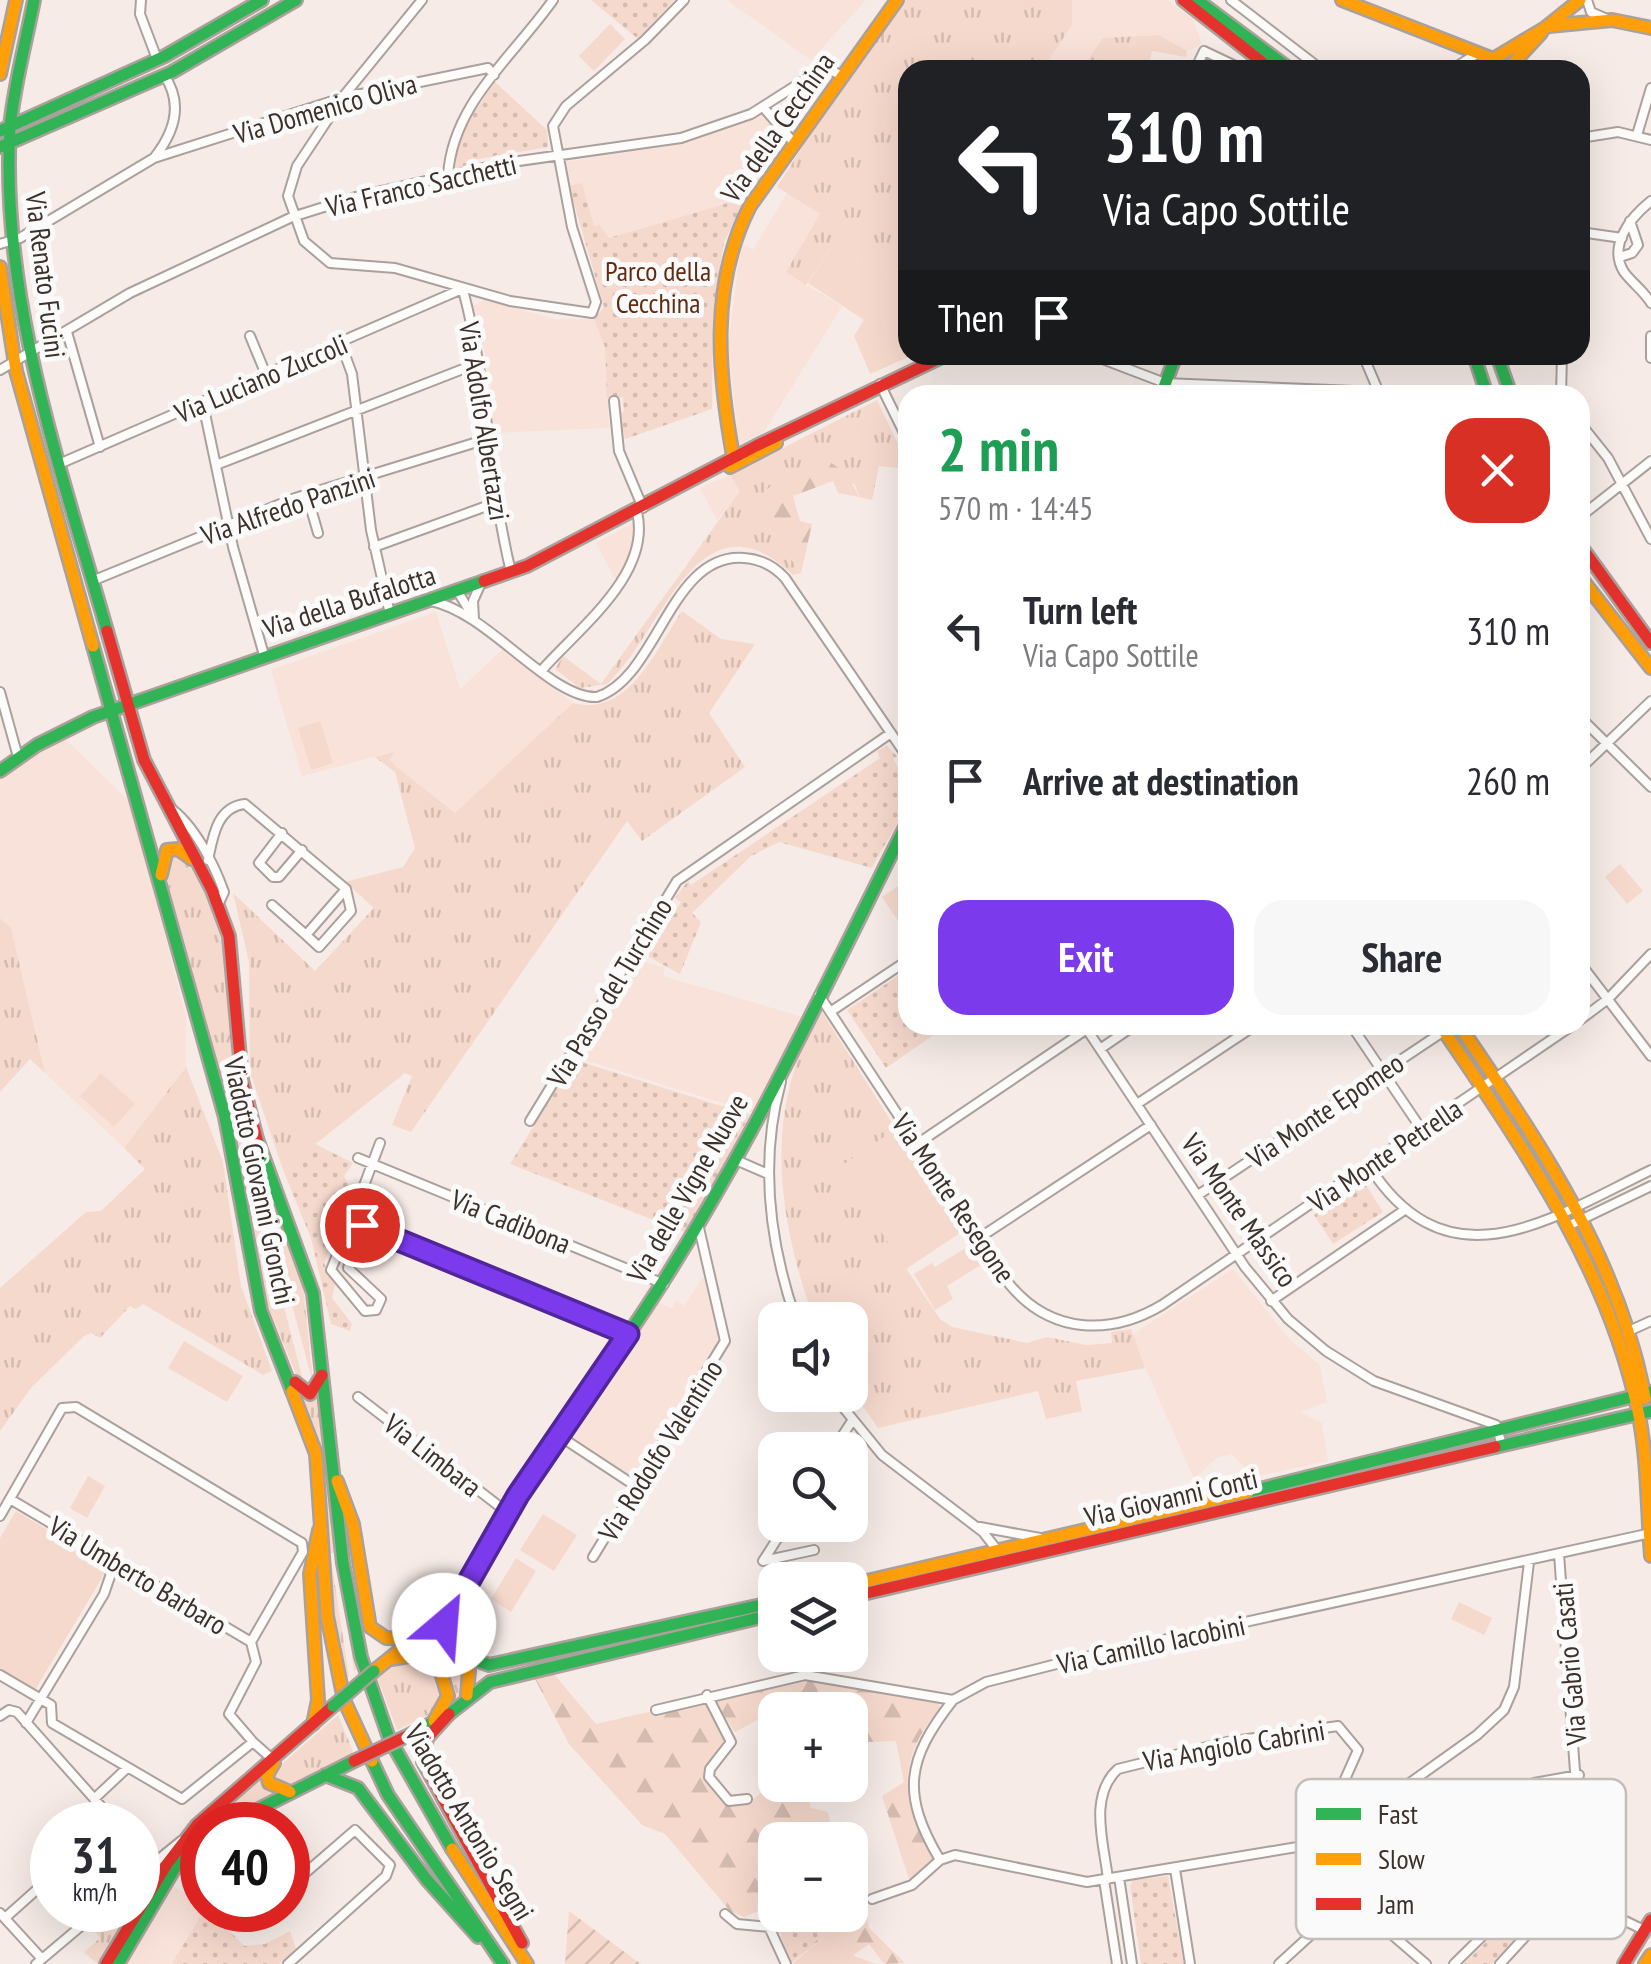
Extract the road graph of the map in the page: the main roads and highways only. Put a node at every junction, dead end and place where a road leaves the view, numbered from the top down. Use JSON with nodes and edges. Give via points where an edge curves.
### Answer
{"nodes":[{"id":1,"x":16,"y":0,"type":"edge"},
{"id":2,"x":34,"y":0,"type":"edge"},
{"id":3,"x":262,"y":0,"type":"edge"},
{"id":4,"x":296,"y":0,"type":"edge"},
{"id":5,"x":897,"y":0,"type":"edge"},
{"id":6,"x":1183,"y":0,"type":"edge"},
{"id":7,"x":1197,"y":0,"type":"edge"},
{"id":8,"x":1211,"y":0,"type":"edge"},
{"id":9,"x":1584,"y":0,"type":"edge"},
{"id":10,"x":1346,"y":1,"type":"edge"},
{"id":11,"x":1544,"y":28,"type":"junction"},
{"id":12,"x":1651,"y":28,"type":"edge"},
{"id":13,"x":1494,"y":58,"type":"junction"},
{"id":14,"x":1259,"y":60,"type":"edge"},
{"id":15,"x":1278,"y":60,"type":"edge"},
{"id":16,"x":1291,"y":60,"type":"edge"},
{"id":17,"x":1491,"y":60,"type":"edge"},
{"id":18,"x":1519,"y":60,"type":"edge"},
{"id":19,"x":0,"y":74,"type":"edge"},
{"id":20,"x":5,"y":129,"type":"edge"},
{"id":21,"x":4,"y":146,"type":"edge"},
{"id":22,"x":6,"y":243,"type":"edge"},
{"id":23,"x":0,"y":267,"type":"edge"},
{"id":24,"x":923,"y":365,"type":"edge"},
{"id":25,"x":734,"y":462,"type":"junction"},
{"id":26,"x":84,"y":551,"type":"junction"},
{"id":27,"x":68,"y":555,"type":"junction"},
{"id":28,"x":1590,"y":559,"type":"edge"},
{"id":29,"x":1590,"y":590,"type":"edge"},
{"id":30,"x":1651,"y":643,"type":"edge"},
{"id":31,"x":1651,"y":668,"type":"edge"},
{"id":32,"x":127,"y":705,"type":"junction"},
{"id":33,"x":112,"y":711,"type":"junction"},
{"id":34,"x":92,"y":717,"type":"junction"},
{"id":35,"x":120,"y":739,"type":"junction"},
{"id":36,"x":0,"y":771,"type":"edge"},
{"id":37,"x":898,"y":841,"type":"edge"},
{"id":38,"x":206,"y":877,"type":"junction"},
{"id":39,"x":167,"y":909,"type":"junction"},
{"id":40,"x":1454,"y":1035,"type":"edge"},
{"id":41,"x":1457,"y":1035,"type":"edge"},
{"id":42,"x":321,"y":1345,"type":"junction"},
{"id":43,"x":276,"y":1350,"type":"junction"},
{"id":44,"x":1644,"y":1395,"type":"edge"},
{"id":45,"x":1645,"y":1412,"type":"edge"},
{"id":46,"x":1612,"y":1420,"type":"junction"},
{"id":47,"x":1526,"y":1433,"type":"junction"},
{"id":48,"x":1642,"y":1437,"type":"junction"},
{"id":49,"x":1501,"y":1439,"type":"junction"},
{"id":50,"x":329,"y":1460,"type":"junction"},
{"id":51,"x":1651,"y":1460,"type":"edge"},
{"id":52,"x":323,"y":1514,"type":"junction"},
{"id":53,"x":1650,"y":1534,"type":"edge"},
{"id":54,"x":1651,"y":1556,"type":"edge"},
{"id":55,"x":868,"y":1581,"type":"edge"},
{"id":56,"x":868,"y":1593,"type":"edge"},
{"id":57,"x":758,"y":1606,"type":"edge"},
{"id":58,"x":446,"y":1613,"type":"junction"},
{"id":59,"x":758,"y":1618,"type":"edge"},
{"id":60,"x":420,"y":1639,"type":"junction"},
{"id":61,"x":454,"y":1652,"type":"junction"},
{"id":62,"x":379,"y":1666,"type":"junction"},
{"id":63,"x":462,"y":1703,"type":"junction"},
{"id":64,"x":374,"y":1704,"type":"joint"},
{"id":65,"x":449,"y":1714,"type":"junction"},
{"id":66,"x":352,"y":1721,"type":"joint"},
{"id":67,"x":313,"y":1724,"type":"junction"},
{"id":68,"x":431,"y":1724,"type":"junction"},
{"id":69,"x":297,"y":1738,"type":"junction"},
{"id":70,"x":325,"y":1776,"type":"junction"},
{"id":71,"x":294,"y":1792,"type":"junction"},
{"id":72,"x":274,"y":1802,"type":"edge"},
{"id":73,"x":180,"y":1862,"type":"edge"},
{"id":74,"x":1648,"y":1926,"type":"edge"},
{"id":75,"x":1651,"y":1955,"type":"edge"},
{"id":76,"x":106,"y":1964,"type":"edge"},
{"id":77,"x":118,"y":1964,"type":"edge"},
{"id":78,"x":502,"y":1964,"type":"edge"},
{"id":79,"x":529,"y":1964,"type":"edge"},
{"id":80,"x":1624,"y":1964,"type":"edge"},
{"id":81,"x":1645,"y":1964,"type":"edge"}],
"edges":[{"from":1,"to":19,"type":"main road"},
{"from":2,"to":20,"type":"main road","name":"Via Renato Fucini"},
{"from":3,"to":20,"type":"main road","via":[[157,60]]},
{"from":4,"to":21,"type":"main road","via":[[164,75]]},
{"from":5,"to":25,"type":"main road","name":"Via della Cecchina","via":[[745,214],[730,258],[721,356]]},
{"from":6,"to":14,"type":"main road"},
{"from":7,"to":15,"type":"main road"},
{"from":8,"to":16,"type":"main road"},
{"from":9,"to":11,"type":"main road"},
{"from":10,"to":13,"type":"main road"},
{"from":11,"to":12,"type":"main road","via":[[1612,20]]},
{"from":11,"to":13,"type":"main road"},
{"from":11,"to":18,"type":"main road"},
{"from":13,"to":17,"type":"main road"},
{"from":20,"to":21,"type":"main road","name":"Via Renato Fucini"},
{"from":21,"to":22,"type":"main road","name":"Via Renato Fucini"},
{"from":22,"to":26,"type":"main road","name":"Via Renato Fucini","via":[[29,355]]},
{"from":23,"to":27,"type":"main road","name":"Via Renato Fucini","via":[[14,362]]},
{"from":24,"to":25,"type":"main road","name":"Via della Bufalotta"},
{"from":25,"to":32,"type":"main road","name":"Via della Bufalotta","via":[[512,572]]},
{"from":26,"to":27,"type":"main road"},
{"from":26,"to":32,"type":"main road","name":"Via Renato Fucini"},
{"from":27,"to":33,"type":"main road","name":"Via Renato Fucini"},
{"from":28,"to":30,"type":"main road"},
{"from":29,"to":31,"type":"main road"},
{"from":32,"to":33,"type":"main road","name":"Via della Bufalotta"},
{"from":32,"to":38,"type":"main road","name":"Viadotto Giovanni Gronchi","via":[[160,800]]},
{"from":33,"to":34,"type":"main road","name":"Via della Bufalotta"},
{"from":33,"to":35,"type":"main road","name":"Viadotto Giovanni Gronchi"},
{"from":34,"to":35,"type":"main road"},
{"from":34,"to":36,"type":"main road","name":"Via della Bufalotta"},
{"from":35,"to":39,"type":"main road","name":"Viadotto Giovanni Gronchi"},
{"from":37,"to":58,"type":"main road","name":"Via delle Vigne Nuove","via":[[699,1225]]},
{"from":38,"to":39,"type":"main road","via":[[184,853],[167,850],[161,867]]},
{"from":38,"to":42,"type":"main road","name":"Viadotto Giovanni Gronchi","via":[[234,958],[246,1103],[304,1252]]},
{"from":39,"to":43,"type":"main road","name":"Viadotto Giovanni Gronchi","via":[[226,1125],[254,1282]]},
{"from":40,"to":44,"type":"main road","via":[[1565,1221]]},
{"from":41,"to":44,"type":"main road","via":[[1496,1080],[1580,1204],[1630,1331]]},
{"from":42,"to":43,"type":"main road","via":[[321,1379],[308,1394]]},
{"from":42,"to":50,"type":"main road","name":"Viadotto Giovanni Gronchi"},
{"from":43,"to":52,"type":"main road","name":"Viadotto Giovanni Gronchi","via":[[311,1437]]},
{"from":44,"to":45,"type":"main road"},
{"from":44,"to":47,"type":"main road"},
{"from":45,"to":46,"type":"main road"},
{"from":45,"to":48,"type":"main road"},
{"from":45,"to":51,"type":"main road"},
{"from":46,"to":47,"type":"main road"},
{"from":46,"to":48,"type":"main road"},
{"from":47,"to":49,"type":"main road"},
{"from":48,"to":53,"type":"main road"},
{"from":49,"to":55,"type":"main road","name":"Via Giovanni Conti"},
{"from":49,"to":56,"type":"main road","name":"Via Giovanni Conti"},
{"from":50,"to":60,"type":"main road","via":[[352,1518],[370,1627],[385,1638]]},
{"from":50,"to":64,"type":"main road","name":"Viadotto Giovanni Gronchi"},
{"from":52,"to":66,"type":"main road","name":"Viadotto Giovanni Gronchi","via":[[329,1633]]},
{"from":52,"to":67,"type":"main road","via":[[310,1574],[318,1700]]},
{"from":53,"to":54,"type":"main road"},
{"from":57,"to":61,"type":"main road","via":[[496,1664]]},
{"from":58,"to":60,"type":"main road","name":"Via delle Vigne Nuove"},
{"from":58,"to":61,"type":"main road","via":[[444,1635]]},
{"from":59,"to":63,"type":"main road","via":[[496,1680]]},
{"from":60,"to":61,"type":"main road"},
{"from":60,"to":62,"type":"main road","name":"Via delle Vigne Nuove"},
{"from":61,"to":63,"type":"main road","via":[[470,1674]]},
{"from":62,"to":67,"type":"main road","name":"Via delle Vigne Nuove","bridge":true},
{"from":62,"to":68,"type":"main road","via":[[416,1656],[440,1669],[448,1696]]},
{"from":63,"to":65,"type":"main road"},
{"from":64,"to":79,"type":"main road","name":"Viadotto Antonio Segni","via":[[414,1786]]},
{"from":65,"to":68,"type":"main road"},
{"from":65,"to":79,"type":"main road","via":[[427,1738],[423,1762]]},
{"from":66,"to":78,"type":"main road","name":"Viadotto Antonio Segni","via":[[393,1804]]},
{"from":67,"to":69,"type":"main road","name":"Via delle Vigne Nuove"},
{"from":68,"to":70,"type":"main road","bridge":true},
{"from":69,"to":71,"type":"main road","via":[[267,1774],[273,1788]]},
{"from":69,"to":76,"type":"main road","name":"Via delle Vigne Nuove","via":[[188,1836]]},
{"from":70,"to":71,"type":"main road"},
{"from":70,"to":78,"type":"main road","via":[[358,1788]]},
{"from":71,"to":72,"type":"main road"},
{"from":73,"to":77,"type":"main road"},
{"from":74,"to":80,"type":"main road"},
{"from":75,"to":81,"type":"main road"}]}
